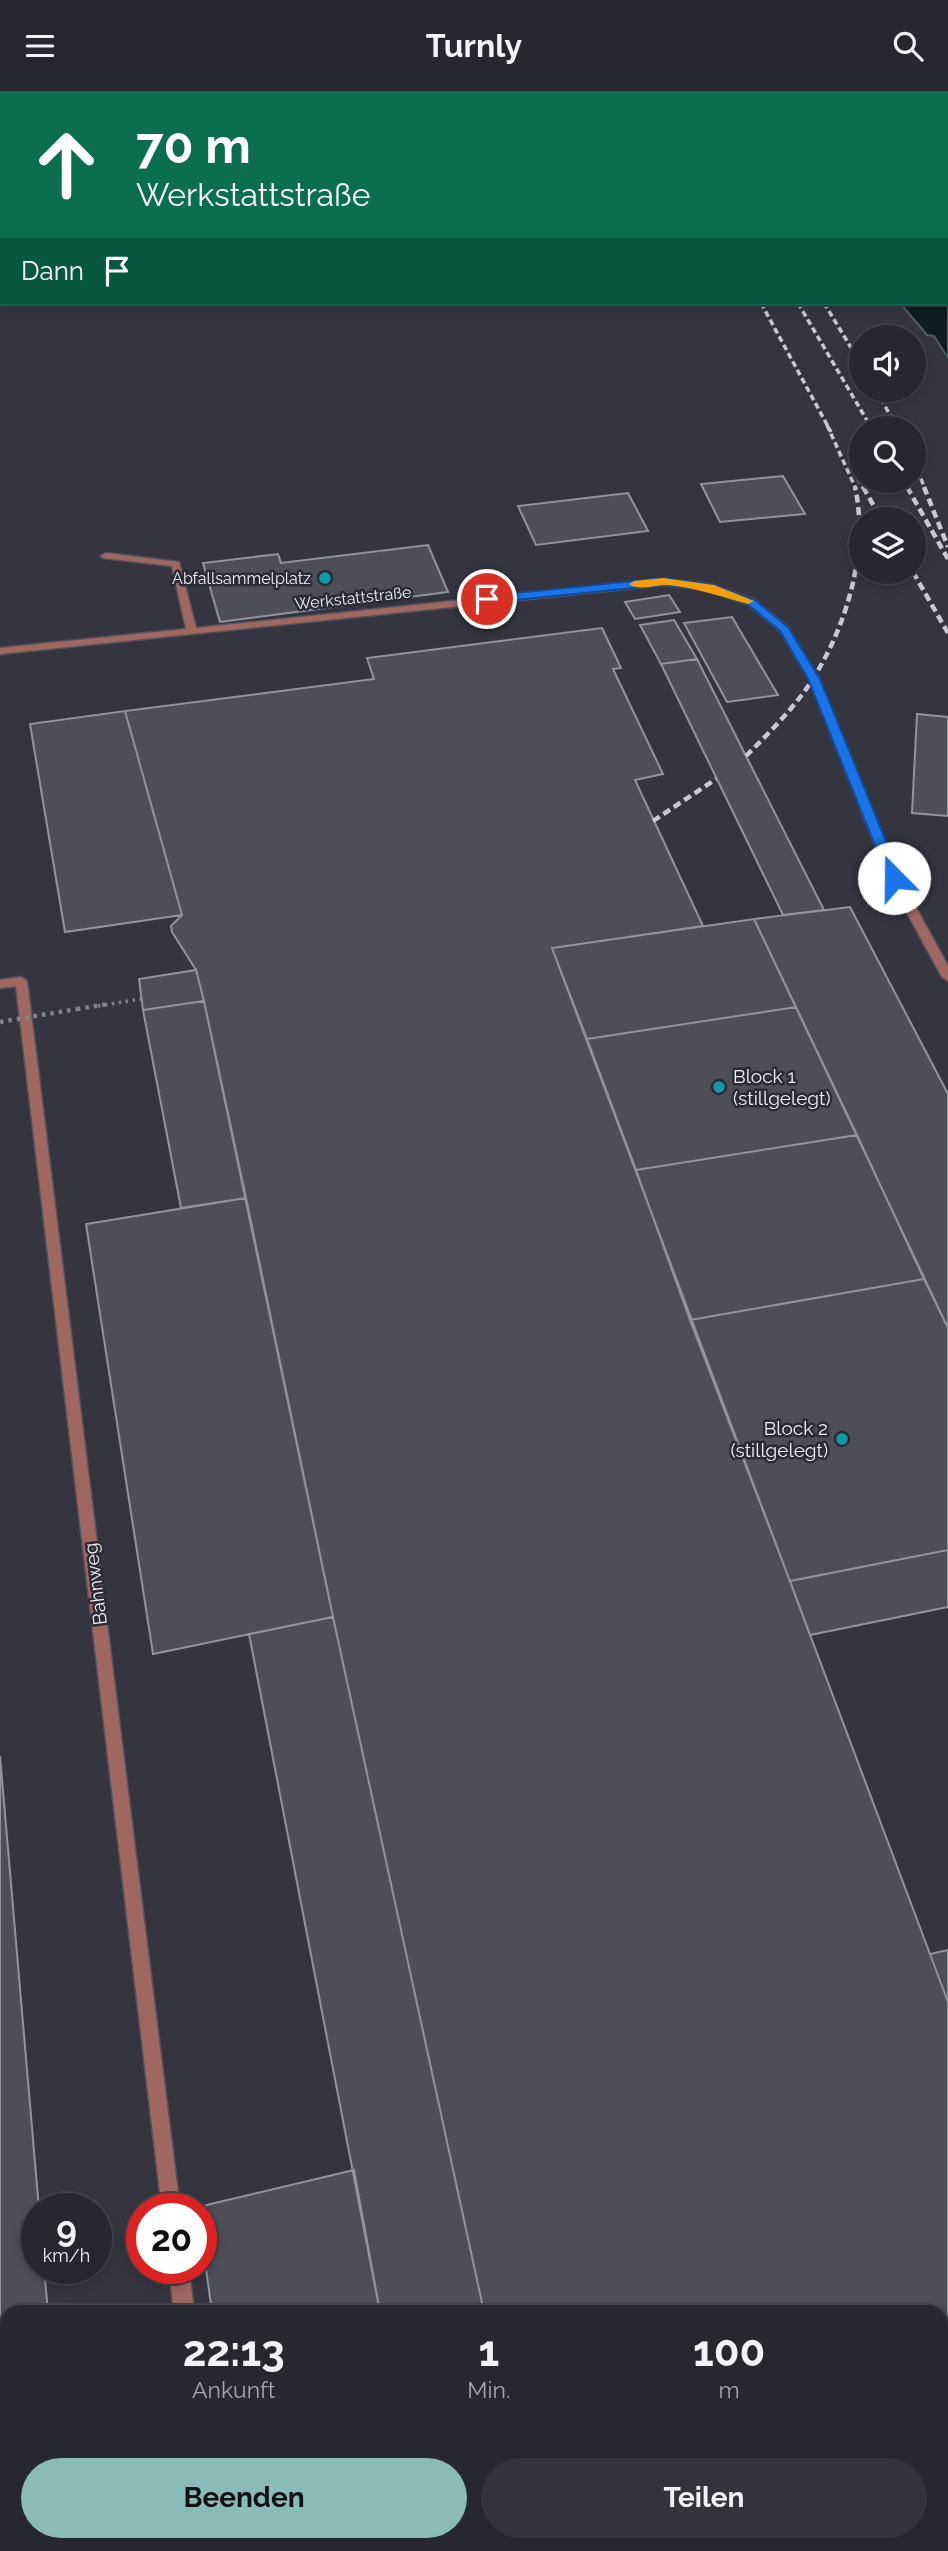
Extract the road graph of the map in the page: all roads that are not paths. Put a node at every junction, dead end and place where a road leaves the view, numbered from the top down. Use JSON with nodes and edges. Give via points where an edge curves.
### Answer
{"nodes":[{"id":1,"x":106,"y":556,"type":"dead end"},
{"id":2,"x":192,"y":631,"type":"junction"},
{"id":3,"x":0,"y":651,"type":"edge"},
{"id":4,"x":948,"y":977,"type":"edge"},
{"id":5,"x":0,"y":984,"type":"edge"},
{"id":6,"x":169,"y":2193,"type":"edge"},
{"id":7,"x":180,"y":2284,"type":"edge"},
{"id":8,"x":183,"y":2305,"type":"edge"}],
"edges":[{"from":1,"to":2,"type":"lane","via":[[176,563]]},
{"from":2,"to":3,"type":"lane","name":"Werkstattstraße"},
{"from":2,"to":4,"type":"lane","name":"Werkstattstraße","via":[[663,582],[710,587],[751,602],[784,629],[814,679],[894,878]]},
{"from":5,"to":6,"type":"lane","name":"Bahnweg","via":[[21,981]]},
{"from":7,"to":8,"type":"lane"}]}
